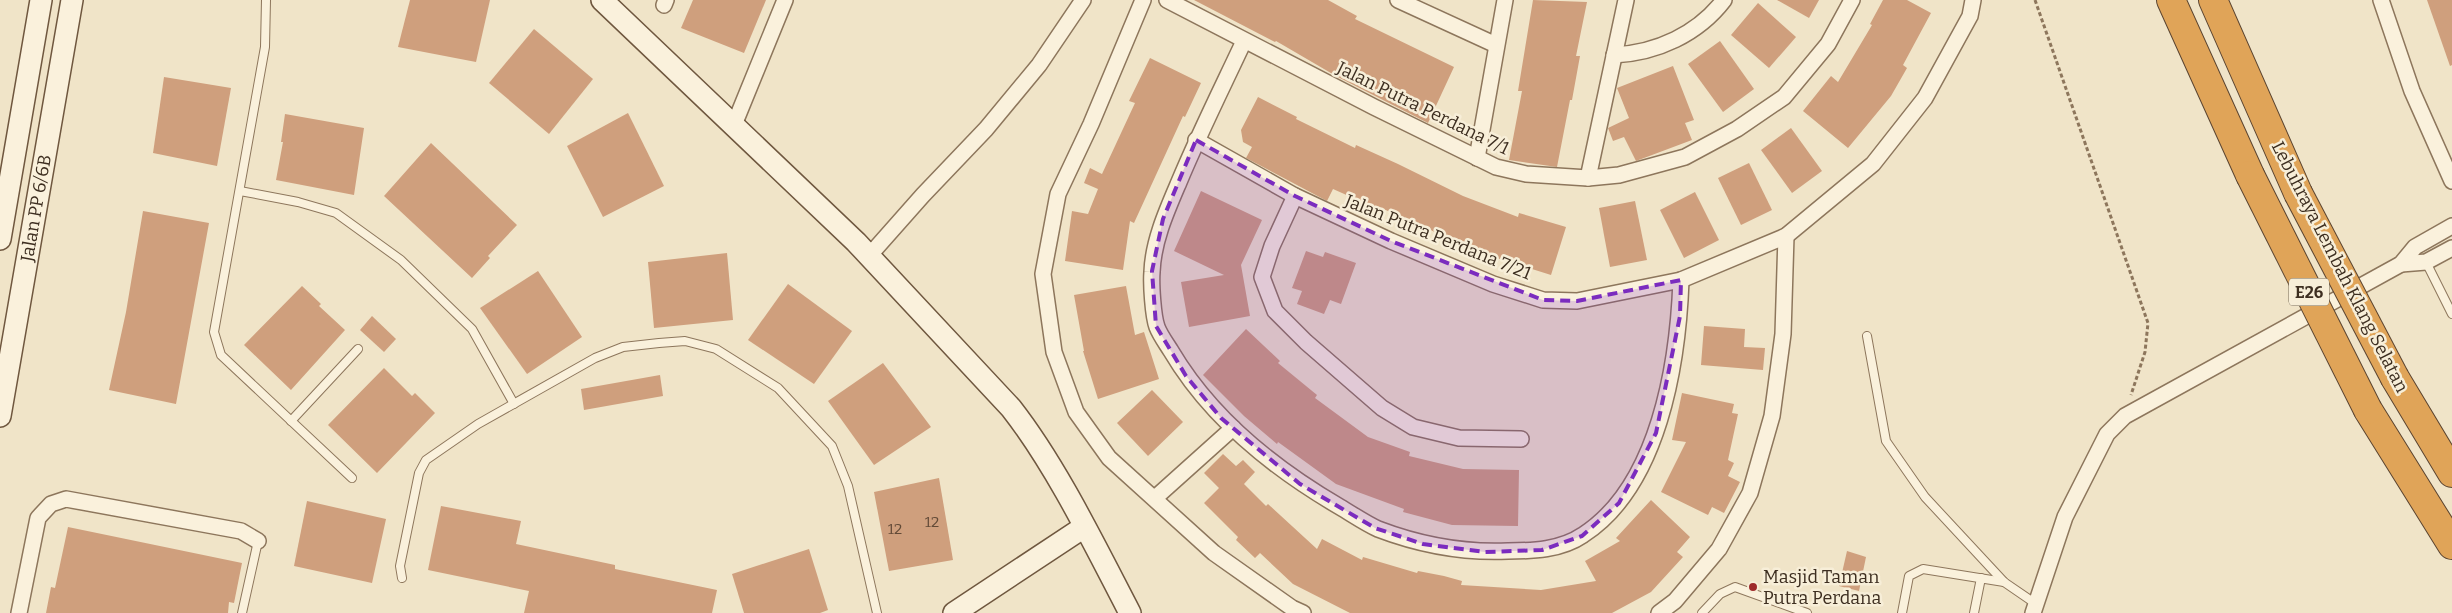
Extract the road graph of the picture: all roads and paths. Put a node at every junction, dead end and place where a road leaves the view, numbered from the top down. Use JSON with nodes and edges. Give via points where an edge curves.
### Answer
{"nodes":[{"id":1,"x":41,"y":0,"type":"edge"},
{"id":2,"x":72,"y":0,"type":"edge"},
{"id":3,"x":266,"y":0,"type":"edge"},
{"id":4,"x":602,"y":0,"type":"edge"},
{"id":5,"x":784,"y":0,"type":"edge"},
{"id":6,"x":1083,"y":0,"type":"edge"},
{"id":7,"x":1143,"y":0,"type":"edge"},
{"id":8,"x":1167,"y":0,"type":"edge"},
{"id":9,"x":1398,"y":0,"type":"edge"},
{"id":10,"x":1505,"y":0,"type":"edge"},
{"id":11,"x":1626,"y":0,"type":"edge"},
{"id":12,"x":1724,"y":0,"type":"edge"},
{"id":13,"x":1852,"y":0,"type":"edge"},
{"id":14,"x":1973,"y":0,"type":"edge"},
{"id":15,"x":2035,"y":0,"type":"edge"},
{"id":16,"x":2171,"y":0,"type":"edge"},
{"id":17,"x":2213,"y":0,"type":"edge"},
{"id":18,"x":2381,"y":0,"type":"edge"},
{"id":19,"x":1244,"y":41,"type":"junction"},
{"id":20,"x":1496,"y":45,"type":"junction"},
{"id":21,"x":1614,"y":55,"type":"junction"},
{"id":22,"x":734,"y":125,"type":"junction"},
{"id":23,"x":1196,"y":140,"type":"junction"},
{"id":24,"x":1477,"y":158,"type":"junction"},
{"id":25,"x":1588,"y":178,"type":"junction"},
{"id":26,"x":2452,"y":181,"type":"edge"},
{"id":27,"x":240,"y":191,"type":"junction"},
{"id":28,"x":1295,"y":196,"type":"junction"},
{"id":29,"x":2452,"y":226,"type":"edge"},
{"id":30,"x":1786,"y":236,"type":"junction"},
{"id":31,"x":0,"y":239,"type":"edge"},
{"id":32,"x":2452,"y":248,"type":"edge"},
{"id":33,"x":869,"y":256,"type":"junction"},
{"id":34,"x":2426,"y":262,"type":"junction"},
{"id":35,"x":2401,"y":264,"type":"junction"},
{"id":36,"x":1680,"y":280,"type":"junction"},
{"id":37,"x":2452,"y":314,"type":"edge"},
{"id":38,"x":1867,"y":336,"type":"dead end"},
{"id":39,"x":358,"y":349,"type":"dead end"},
{"id":40,"x":514,"y":404,"type":"junction"},
{"id":41,"x":0,"y":416,"type":"edge"},
{"id":42,"x":2125,"y":416,"type":"junction"},
{"id":43,"x":291,"y":421,"type":"junction"},
{"id":44,"x":1233,"y":428,"type":"junction"},
{"id":45,"x":1520,"y":439,"type":"dead end"},
{"id":46,"x":2452,"y":473,"type":"edge"},
{"id":47,"x":352,"y":478,"type":"dead end"},
{"id":48,"x":1155,"y":498,"type":"junction"},
{"id":49,"x":1084,"y":527,"type":"junction"},
{"id":50,"x":258,"y":541,"type":"joint"},
{"id":51,"x":2452,"y":545,"type":"edge"},
{"id":52,"x":402,"y":578,"type":"dead end"},
{"id":53,"x":1981,"y":578,"type":"junction"},
{"id":54,"x":2004,"y":582,"type":"junction"},
{"id":55,"x":2034,"y":608,"type":"edge"},
{"id":56,"x":20,"y":613,"type":"edge"},
{"id":57,"x":242,"y":613,"type":"edge"},
{"id":58,"x":877,"y":613,"type":"edge"},
{"id":59,"x":954,"y":613,"type":"edge"},
{"id":60,"x":1130,"y":613,"type":"edge"},
{"id":61,"x":1303,"y":613,"type":"edge"},
{"id":62,"x":1659,"y":613,"type":"edge"},
{"id":63,"x":1702,"y":613,"type":"edge"},
{"id":64,"x":1807,"y":613,"type":"edge"},
{"id":65,"x":1902,"y":613,"type":"edge"},
{"id":66,"x":1974,"y":613,"type":"edge"}],
"edges":[{"from":1,"to":31,"type":"street","name":"Jalan PP 6/6B"},
{"from":2,"to":41,"type":"street","name":"Jalan PP 6/6B"},
{"from":3,"to":27,"type":"lane","via":[[265,47]]},
{"from":4,"to":22,"type":"street"},
{"from":5,"to":22,"type":"street"},
{"from":6,"to":33,"type":"street","via":[[1039,65],[986,129]]},
{"from":7,"to":48,"type":"street","via":[[1058,194],[1043,274],[1054,352],[1076,412],[1109,458]]},
{"from":8,"to":19,"type":"street","name":"Jalan Putra Perdana 7/1"},
{"from":9,"to":20,"type":"street"},
{"from":10,"to":20,"type":"street"},
{"from":11,"to":21,"type":"street"},
{"from":12,"to":21,"type":"street","via":[[1712,15],[1670,44],[1636,54]]},
{"from":13,"to":25,"type":"street","name":"Jalan Putra Perdana 7/1","via":[[1828,44],[1784,97],[1737,129],[1686,157],[1619,175]]},
{"from":14,"to":30,"type":"street","name":"Jalan Putra Perdana 7/21","via":[[1970,16],[1925,98],[1874,164]]},
{"from":15,"to":42,"type":"path","via":[[2148,324],[2145,352]]},
{"from":16,"to":51,"type":"highway","number":"E26","bridge":true,"via":[[2250,175],[2368,410]]},
{"from":17,"to":46,"type":"highway","name":"Lebuhraya Lembah Klang Selatan","number":"E26","bridge":true,"via":[[2298,193],[2395,378]]},
{"from":18,"to":26,"type":"street","via":[[2412,91]]},
{"from":19,"to":23,"type":"street"},
{"from":19,"to":24,"type":"street","name":"Jalan Putra Perdana 7/1"},
{"from":20,"to":24,"type":"street"},
{"from":21,"to":25,"type":"street"},
{"from":22,"to":33,"type":"street"},
{"from":23,"to":28,"type":"street","name":"Jalan Putra Perdana 7/21"},
{"from":23,"to":44,"type":"street","via":[[1163,219],[1152,271],[1156,326],[1186,376]]},
{"from":24,"to":25,"type":"street","name":"Jalan Putra Perdana 7/1","via":[[1496,167],[1526,174]]},
{"from":27,"to":40,"type":"lane","via":[[298,202],[336,214],[401,260],[472,329]]},
{"from":27,"to":43,"type":"lane","via":[[214,332],[222,355]]},
{"from":28,"to":36,"type":"street","name":"Jalan Putra Perdana 7/21","via":[[1399,245],[1493,284],[1543,300],[1577,302]]},
{"from":28,"to":45,"type":"street","via":[[1262,277],[1275,312],[1376,403],[1413,427],[1459,438]]},
{"from":29,"to":35,"type":"street","via":[[2415,246]]},
{"from":30,"to":36,"type":"street","name":"Jalan Putra Perdana 7/21"},
{"from":30,"to":62,"type":"street","via":[[1783,334],[1772,416],[1750,493],[1719,549],[1676,600]]},
{"from":32,"to":34,"type":"street"},
{"from":33,"to":49,"type":"street","via":[[1011,408],[1029,432]]},
{"from":34,"to":35,"type":"street"},
{"from":34,"to":37,"type":"lane"},
{"from":35,"to":42,"type":"street"},
{"from":36,"to":44,"type":"street","via":[[1680,316],[1668,383],[1656,432],[1639,470],[1618,504],[1582,536],[1542,550],[1485,552],[1423,544],[1375,528],[1300,484]]},
{"from":38,"to":54,"type":"lane","via":[[1886,441],[1925,497]]},
{"from":39,"to":43,"type":"lane"},
{"from":40,"to":52,"type":"lane","via":[[426,460],[419,473],[400,566]]},
{"from":40,"to":58,"type":"lane","via":[[595,358],[624,347],[685,341],[716,349],[778,388],[832,446],[848,486]]},
{"from":42,"to":55,"type":"street","via":[[2106,434],[2065,517]]},
{"from":43,"to":47,"type":"lane"},
{"from":44,"to":48,"type":"street"},
{"from":48,"to":61,"type":"street","via":[[1214,553]]},
{"from":49,"to":59,"type":"street"},
{"from":49,"to":60,"type":"street"},
{"from":50,"to":56,"type":"street","via":[[241,531],[66,499],[51,504],[38,518]]},
{"from":50,"to":57,"type":"lane"},
{"from":53,"to":54,"type":"lane"},
{"from":53,"to":65,"type":"lane","via":[[1916,570],[1909,576]]},
{"from":53,"to":66,"type":"lane"},
{"from":54,"to":55,"type":"lane"},
{"from":63,"to":64,"type":"lane","via":[[1720,594],[1735,587]]}]}
